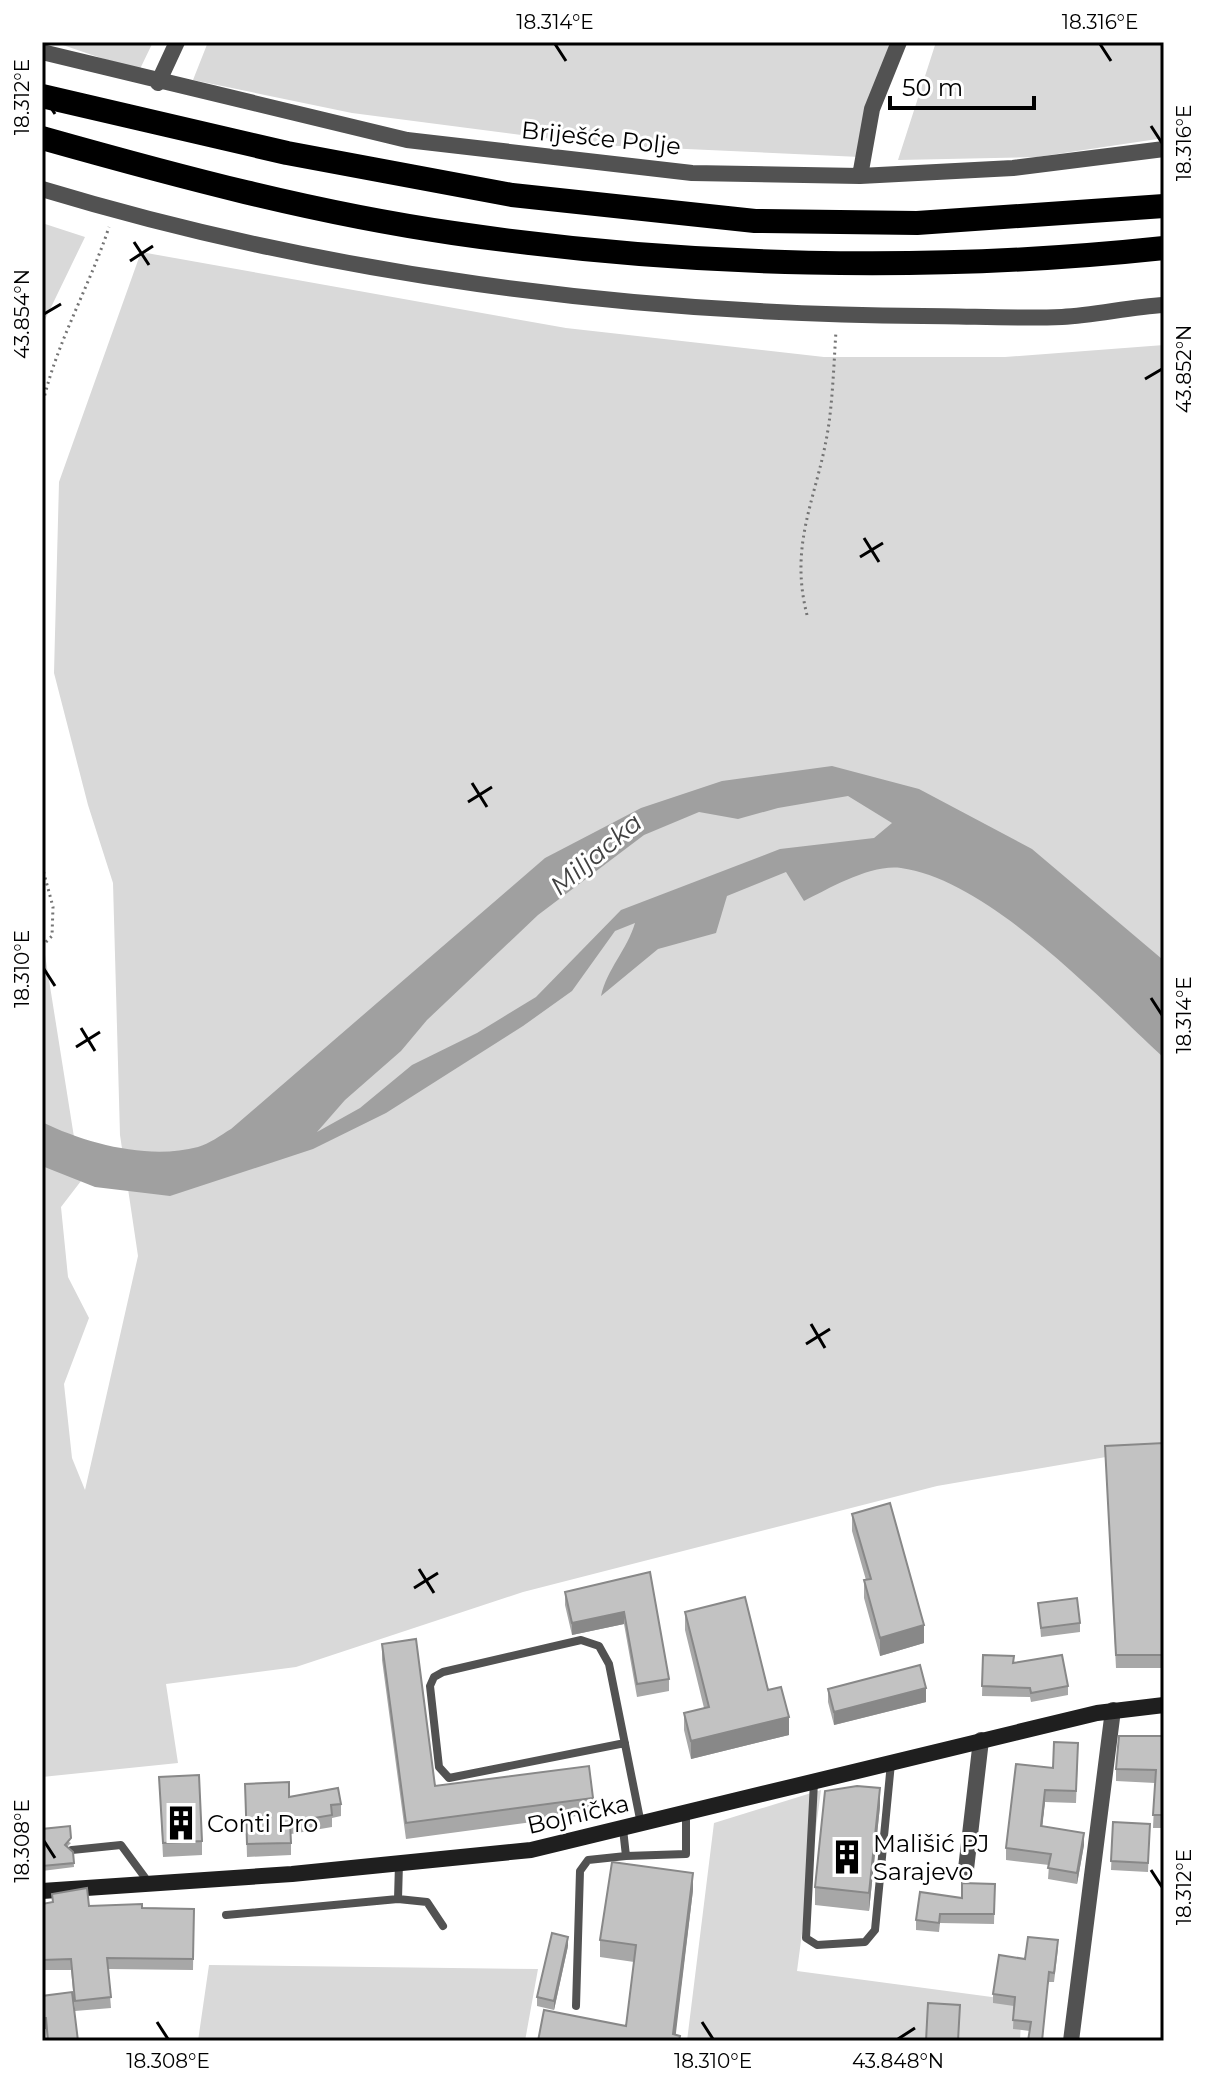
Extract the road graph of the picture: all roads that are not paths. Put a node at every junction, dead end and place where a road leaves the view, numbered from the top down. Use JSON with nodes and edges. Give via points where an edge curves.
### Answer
{"nodes":[{"id":1,"x":177,"y":42,"type":"edge"},
{"id":2,"x":899,"y":42,"type":"edge"},
{"id":3,"x":42,"y":52,"type":"edge"},
{"id":4,"x":158,"y":83,"type":"junction"},
{"id":5,"x":42,"y":96,"type":"edge"},
{"id":6,"x":42,"y":138,"type":"edge"},
{"id":7,"x":1164,"y":149,"type":"edge"},
{"id":8,"x":860,"y":176,"type":"junction"},
{"id":9,"x":42,"y":189,"type":"edge"},
{"id":10,"x":1164,"y":206,"type":"edge"},
{"id":11,"x":1164,"y":248,"type":"edge"},
{"id":12,"x":1164,"y":305,"type":"edge"},
{"id":13,"x":1164,"y":1705,"type":"edge"},
{"id":14,"x":1113,"y":1710,"type":"junction"},
{"id":15,"x":981,"y":1740,"type":"junction"},
{"id":16,"x":625,"y":1743,"type":"junction"},
{"id":17,"x":891,"y":1763,"type":"junction"},
{"id":18,"x":814,"y":1781,"type":"junction"},
{"id":19,"x":686,"y":1813,"type":"junction"},
{"id":20,"x":641,"y":1824,"type":"junction"},
{"id":21,"x":623,"y":1829,"type":"junction"},
{"id":22,"x":72,"y":1850,"type":"edge"},
{"id":23,"x":626,"y":1856,"type":"junction"},
{"id":24,"x":399,"y":1863,"type":"junction"},
{"id":25,"x":966,"y":1869,"type":"dead end"},
{"id":26,"x":149,"y":1884,"type":"junction"},
{"id":27,"x":42,"y":1891,"type":"edge"},
{"id":28,"x":398,"y":1899,"type":"junction"},
{"id":29,"x":226,"y":1915,"type":"dead end"},
{"id":30,"x":443,"y":1926,"type":"dead end"},
{"id":31,"x":576,"y":2006,"type":"dead end"},
{"id":32,"x":1071,"y":2041,"type":"edge"}],
"edges":[{"from":1,"to":4,"type":"street"},
{"from":2,"to":8,"type":"street","via":[[872,109]]},
{"from":3,"to":4,"type":"street","name":"Briješće Polje"},
{"from":4,"to":8,"type":"street","name":"Briješće Polje","via":[[407,140],[692,173]]},
{"from":5,"to":10,"type":"highway","via":[[456,186],[755,221],[917,223]]},
{"from":6,"to":11,"type":"highway","via":[[214,185],[358,215],[453,233],[595,248],[864,261],[1035,259]]},
{"from":7,"to":8,"type":"street","name":"Briješće Polje","via":[[1013,168]]},
{"from":9,"to":12,"type":"street","via":[[114,211],[358,264],[693,308],[1064,317]]},
{"from":13,"to":14,"type":"main road","name":"Bojnička"},
{"from":14,"to":15,"type":"main road","name":"Bojnička"},
{"from":14,"to":32,"type":"street"},
{"from":15,"to":17,"type":"main road","name":"Bojnička"},
{"from":15,"to":25,"type":"street"},
{"from":16,"to":16,"type":"lane","via":[[609,1664],[599,1646],[590,1642],[443,1672],[430,1686],[439,1767],[449,1778]]},
{"from":16,"to":20,"type":"lane"},
{"from":17,"to":18,"type":"main road","name":"Bojnička"},
{"from":17,"to":18,"type":"lane","via":[[875,1930],[865,1942],[817,1945],[806,1938]]},
{"from":18,"to":19,"type":"main road","name":"Bojnička"},
{"from":19,"to":20,"type":"main road","name":"Bojnička"},
{"from":19,"to":23,"type":"lane","via":[[686,1854]]},
{"from":20,"to":21,"type":"main road","name":"Bojnička"},
{"from":21,"to":23,"type":"lane"},
{"from":21,"to":24,"type":"main road","name":"Bojnička","via":[[531,1850]]},
{"from":22,"to":26,"type":"lane","via":[[121,1845]]},
{"from":23,"to":31,"type":"lane","via":[[588,1860],[581,1866]]},
{"from":24,"to":26,"type":"main road","name":"Bojnička"},
{"from":24,"to":28,"type":"lane"},
{"from":26,"to":27,"type":"main road","name":"Bojnička"},
{"from":28,"to":29,"type":"lane"},
{"from":28,"to":30,"type":"lane","via":[[427,1902]]}]}
